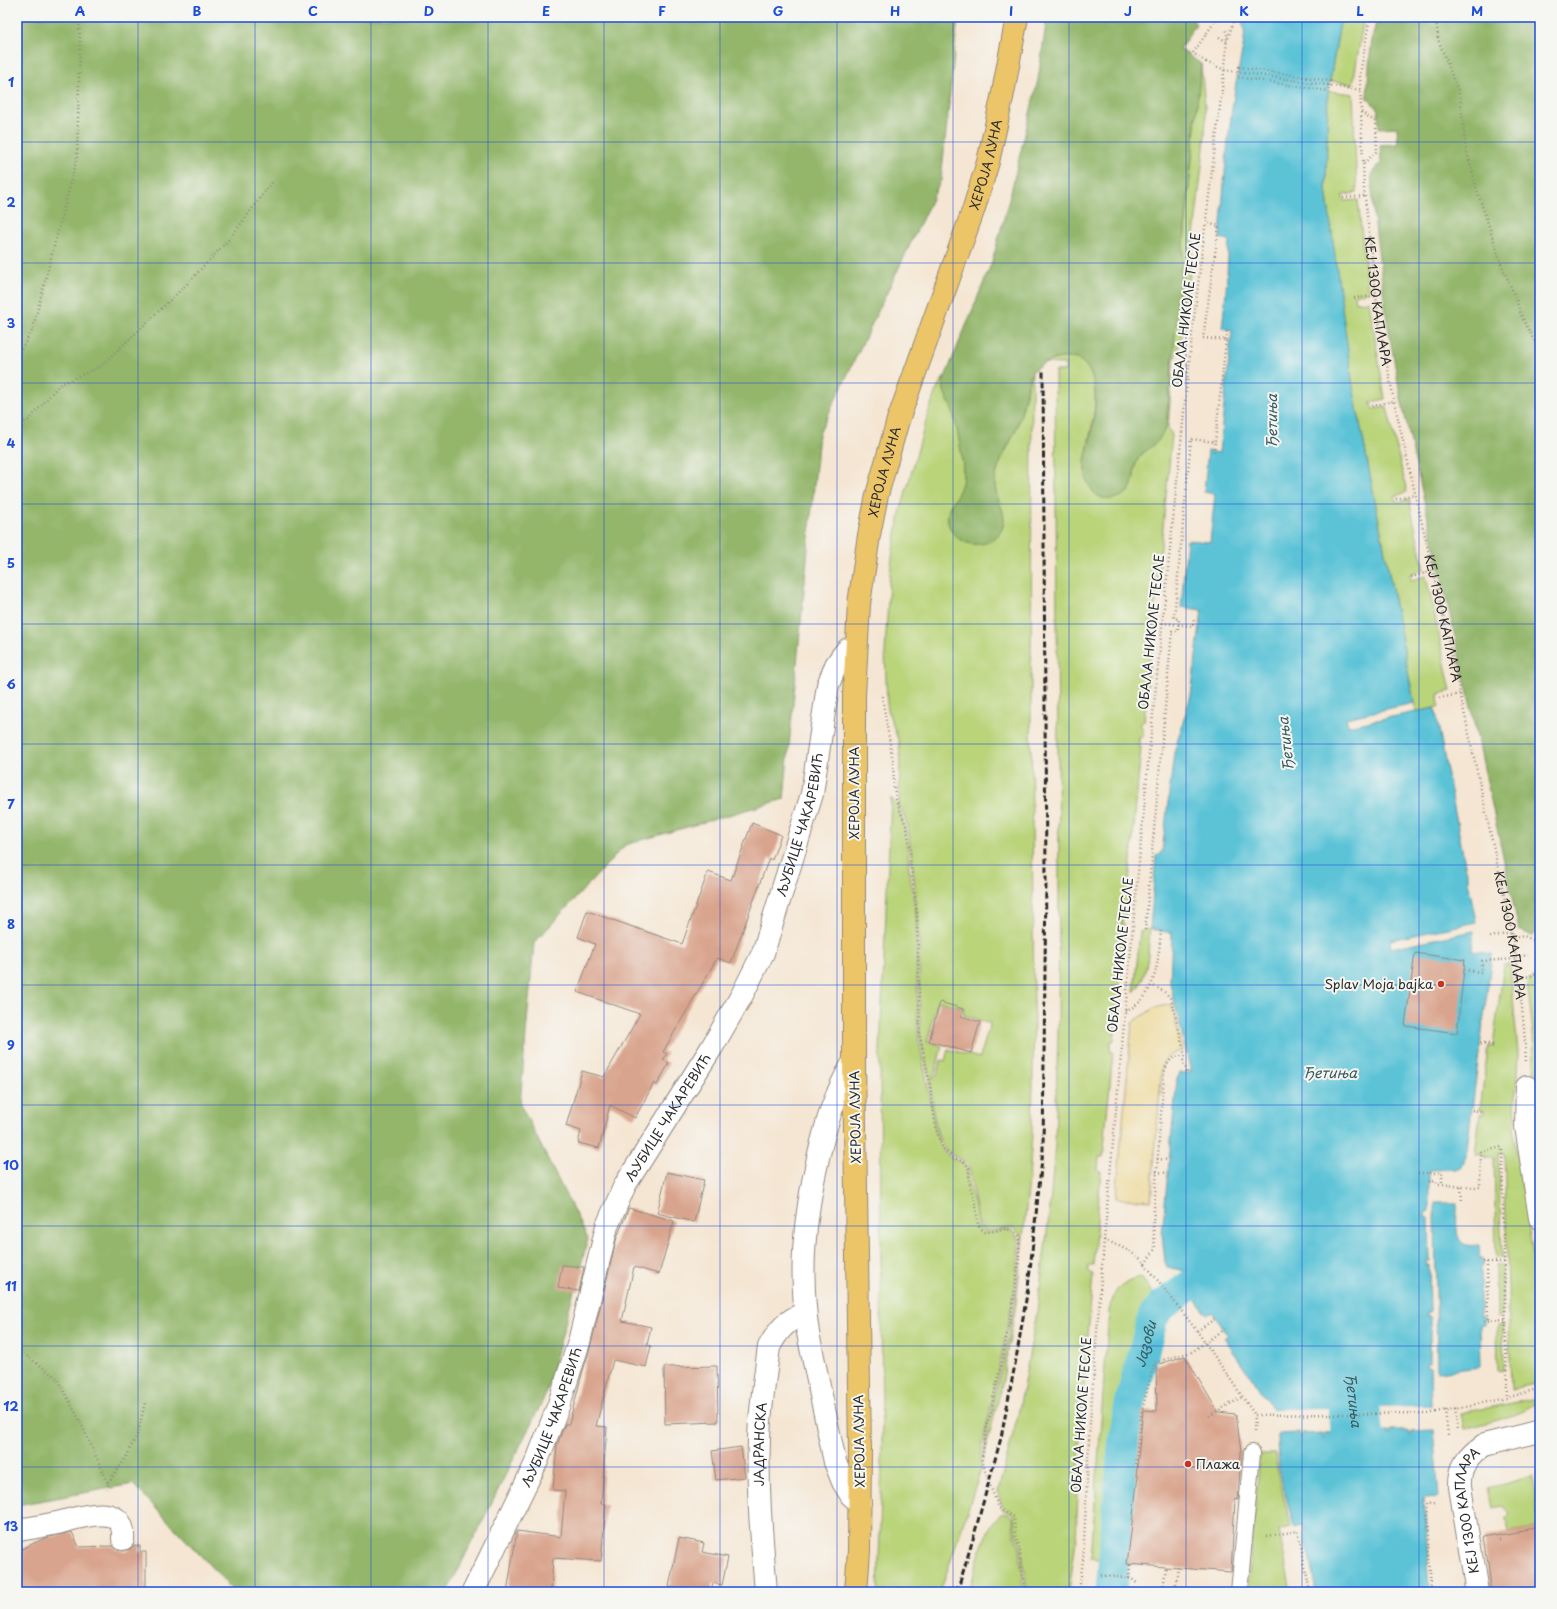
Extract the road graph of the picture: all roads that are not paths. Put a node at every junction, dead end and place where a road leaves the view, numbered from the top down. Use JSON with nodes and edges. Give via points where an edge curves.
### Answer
{"nodes":[{"id":1,"x":1017,"y":17,"type":"edge"},
{"id":2,"x":855,"y":647,"type":"junction"},
{"id":3,"x":854,"y":1061,"type":"junction"},
{"id":4,"x":1527,"y":1087,"type":"road end"},
{"id":5,"x":1540,"y":1218,"type":"edge"},
{"id":6,"x":805,"y":1313,"type":"junction"},
{"id":7,"x":1540,"y":1431,"type":"edge"},
{"id":8,"x":1252,"y":1453,"type":"dead end"},
{"id":9,"x":860,"y":1503,"type":"junction"},
{"id":10,"x":17,"y":1530,"type":"edge"},
{"id":11,"x":124,"y":1539,"type":"dead end"},
{"id":12,"x":473,"y":1592,"type":"edge"},
{"id":13,"x":766,"y":1592,"type":"edge"},
{"id":14,"x":856,"y":1592,"type":"edge"},
{"id":15,"x":1239,"y":1592,"type":"edge"},
{"id":16,"x":1476,"y":1592,"type":"edge"}],
"edges":[{"from":1,"to":2,"type":"main road","name":"ХЕРОЈА ЛУНА","via":[[1004,93],[988,162],[898,420],[877,495],[862,578]]},
{"from":2,"to":3,"type":"main road","name":"ХЕРОЈА ЛУНА"},
{"from":2,"to":12,"type":"street","name":"ЉУБИЦЕ ЧАКАРЕВИЋ","via":[[848,649],[831,675],[812,794],[764,952],[712,1047],[625,1185],[607,1226],[579,1342],[559,1404],[537,1461]]},
{"from":3,"to":6,"type":"street","via":[[831,1107],[809,1200],[803,1266]]},
{"from":3,"to":9,"type":"main road","name":"ХЕРОЈА ЛУНА"},
{"from":4,"to":5,"type":"street","via":[[1526,1126]]},
{"from":6,"to":9,"type":"street","via":[[811,1355],[835,1462],[843,1482]]},
{"from":6,"to":13,"type":"street","name":"ЈАДРАНСКА","via":[[784,1324],[769,1347],[759,1437],[758,1480]]},
{"from":7,"to":16,"type":"street","name":"КЕЈ 1300 КАПЛАРА","via":[[1484,1445],[1464,1464],[1460,1487]]},
{"from":8,"to":15,"type":"lane"},
{"from":9,"to":14,"type":"main road","name":"ХЕРОЈА ЛУНА"},
{"from":10,"to":11,"type":"street","via":[[96,1513],[118,1520],[124,1530]]}]}
